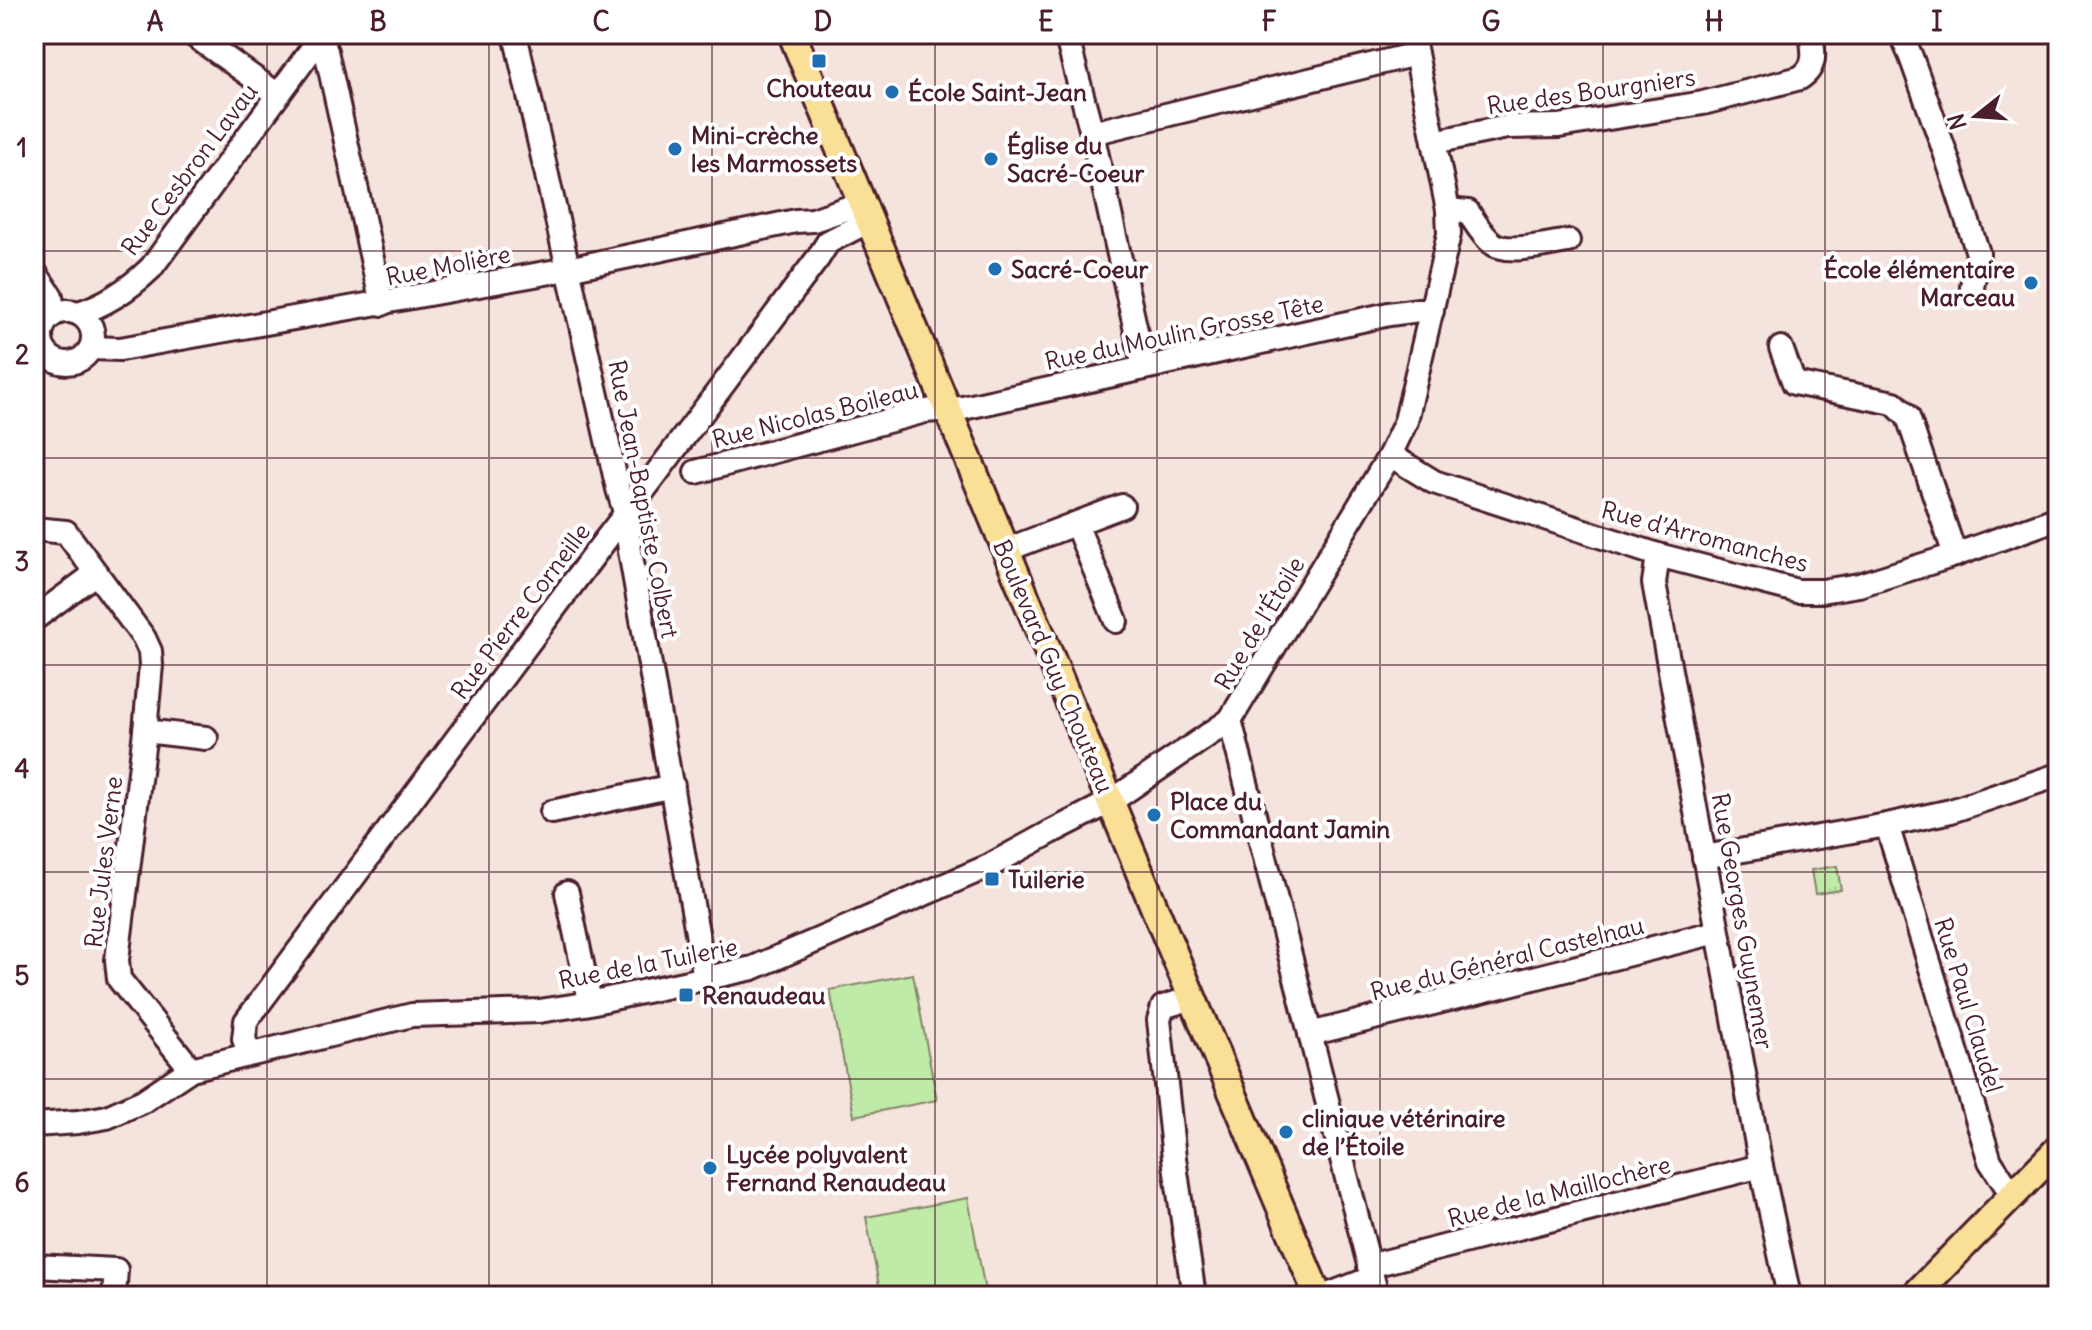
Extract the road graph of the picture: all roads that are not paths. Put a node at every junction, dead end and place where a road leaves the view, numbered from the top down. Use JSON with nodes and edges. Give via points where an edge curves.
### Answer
{"nodes":[{"id":1,"x":192,"y":34,"type":"edge"},
{"id":2,"x":515,"y":34,"type":"edge"},
{"id":3,"x":792,"y":34,"type":"edge"},
{"id":4,"x":1066,"y":34,"type":"edge"},
{"id":5,"x":1811,"y":34,"type":"edge"},
{"id":6,"x":1901,"y":34,"type":"edge"},
{"id":7,"x":322,"y":36,"type":"edge"},
{"id":8,"x":1414,"y":44,"type":"edge"},
{"id":9,"x":278,"y":95,"type":"junction"},
{"id":10,"x":1092,"y":133,"type":"junction"},
{"id":11,"x":1434,"y":142,"type":"junction"},
{"id":12,"x":1448,"y":210,"type":"junction"},
{"id":13,"x":865,"y":212,"type":"junction"},
{"id":14,"x":813,"y":220,"type":"junction"},
{"id":15,"x":1568,"y":241,"type":"dead end"},
{"id":16,"x":828,"y":242,"type":"junction"},
{"id":17,"x":568,"y":269,"type":"junction"},
{"id":18,"x":34,"y":271,"type":"edge"},
{"id":19,"x":1972,"y":287,"type":"dead end"},
{"id":20,"x":382,"y":304,"type":"junction"},
{"id":21,"x":1432,"y":311,"type":"junction"},
{"id":22,"x":78,"y":313,"type":"junction"},
{"id":23,"x":43,"y":326,"type":"edge"},
{"id":24,"x":91,"y":348,"type":"junction"},
{"id":25,"x":1781,"y":348,"type":"dead end"},
{"id":26,"x":45,"y":362,"type":"edge"},
{"id":27,"x":1144,"y":367,"type":"junction"},
{"id":28,"x":948,"y":410,"type":"junction"},
{"id":29,"x":671,"y":453,"type":"junction"},
{"id":30,"x":1390,"y":455,"type":"junction"},
{"id":31,"x":696,"y":472,"type":"junction"},
{"id":32,"x":650,"y":482,"type":"junction"},
{"id":33,"x":1122,"y":506,"type":"dead end"},
{"id":34,"x":626,"y":515,"type":"junction"},
{"id":35,"x":2058,"y":518,"type":"edge"},
{"id":36,"x":1076,"y":524,"type":"junction"},
{"id":37,"x":34,"y":529,"type":"edge"},
{"id":38,"x":1006,"y":550,"type":"junction"},
{"id":39,"x":1658,"y":555,"type":"junction"},
{"id":40,"x":1955,"y":555,"type":"junction"},
{"id":41,"x":96,"y":573,"type":"junction"},
{"id":42,"x":34,"y":619,"type":"edge"},
{"id":43,"x":1116,"y":621,"type":"dead end"},
{"id":44,"x":1230,"y":720,"type":"junction"},
{"id":45,"x":145,"y":731,"type":"junction"},
{"id":46,"x":206,"y":738,"type":"dead end"},
{"id":47,"x":2058,"y":775,"type":"edge"},
{"id":48,"x":673,"y":786,"type":"junction"},
{"id":49,"x":1110,"y":802,"type":"junction"},
{"id":50,"x":552,"y":812,"type":"dead end"},
{"id":51,"x":1887,"y":825,"type":"junction"},
{"id":52,"x":1704,"y":857,"type":"junction"},
{"id":53,"x":567,"y":893,"type":"dead end"},
{"id":54,"x":1717,"y":932,"type":"junction"},
{"id":55,"x":705,"y":978,"type":"junction"},
{"id":56,"x":1192,"y":998,"type":"junction"},
{"id":57,"x":590,"y":1002,"type":"junction"},
{"id":58,"x":1310,"y":1034,"type":"junction"},
{"id":59,"x":249,"y":1053,"type":"junction"},
{"id":60,"x":191,"y":1069,"type":"junction"},
{"id":61,"x":34,"y":1125,"type":"edge"},
{"id":62,"x":2058,"y":1149,"type":"edge"},
{"id":63,"x":1761,"y":1166,"type":"junction"},
{"id":64,"x":2015,"y":1193,"type":"junction"},
{"id":65,"x":34,"y":1266,"type":"edge"},
{"id":66,"x":1373,"y":1280,"type":"edge"},
{"id":67,"x":114,"y":1296,"type":"edge"},
{"id":68,"x":1194,"y":1296,"type":"edge"},
{"id":69,"x":1318,"y":1296,"type":"edge"},
{"id":70,"x":1325,"y":1296,"type":"edge"},
{"id":71,"x":1789,"y":1296,"type":"edge"},
{"id":72,"x":1914,"y":1296,"type":"edge"}],
"edges":[{"from":1,"to":9,"type":"street"},
{"from":2,"to":17,"type":"street","name":"Rue Jean-Baptiste Colbert"},
{"from":3,"to":13,"type":"main road","name":"Boulevard Guy Chouteau"},
{"from":4,"to":10,"type":"street"},
{"from":5,"to":11,"type":"street","name":"Rue des Bourgniers","via":[[1813,61],[1800,78],[1703,103],[1559,126],[1507,127]]},
{"from":6,"to":19,"type":"street","via":[[1978,253]]},
{"from":7,"to":9,"type":"street","name":"Rue Cesbron Lavau"},
{"from":7,"to":20,"type":"street"},
{"from":8,"to":10,"type":"street"},
{"from":8,"to":11,"type":"street","name":"Rue de l’Étoile"},
{"from":9,"to":22,"type":"street","name":"Rue Cesbron Lavau","via":[[151,268],[99,306]]},
{"from":10,"to":27,"type":"street"},
{"from":11,"to":12,"type":"street","name":"Rue de l’Étoile"},
{"from":12,"to":15,"type":"street","via":[[1468,212],[1501,249]]},
{"from":12,"to":21,"type":"street","name":"Rue de l’Étoile","via":[[1449,234]]},
{"from":13,"to":14,"type":"street","name":"Rue Molière"},
{"from":13,"to":16,"type":"street","name":"Rue Pierre Corneille"},
{"from":13,"to":28,"type":"main road","name":"Boulevard Guy Chouteau"},
{"from":14,"to":16,"type":"street"},
{"from":14,"to":17,"type":"street","name":"Rue Molière"},
{"from":16,"to":29,"type":"street","name":"Rue Pierre Corneille"},
{"from":17,"to":20,"type":"street","name":"Rue Molière"},
{"from":17,"to":34,"type":"street","name":"Rue Jean-Baptiste Colbert"},
{"from":18,"to":23,"type":"street","via":[[51,296]]},
{"from":20,"to":24,"type":"street","name":"Rue Molière","via":[[120,349]]},
{"from":21,"to":27,"type":"street","name":"Rue du Moulin Grosse Tête","via":[[1389,314]]},
{"from":21,"to":30,"type":"street","name":"Rue de l’Étoile","via":[[1406,421]]},
{"from":22,"to":23,"type":"street","via":[[70,311]]},
{"from":22,"to":24,"type":"street","via":[[93,332]]},
{"from":23,"to":26,"type":"street","via":[[41,343],[49,357]]},
{"from":24,"to":26,"type":"street","via":[[72,363]]},
{"from":25,"to":40,"type":"street","via":[[1794,383],[1894,403],[1908,417]]},
{"from":27,"to":28,"type":"street","name":"Rue du Moulin Grosse Tête"},
{"from":28,"to":31,"type":"street","name":"Rue Nicolas Boileau","via":[[925,411]]},
{"from":28,"to":38,"type":"main road","name":"Boulevard Guy Chouteau"},
{"from":29,"to":31,"type":"street","name":"Rue Nicolas Boileau"},
{"from":29,"to":32,"type":"street","name":"Rue Pierre Corneille"},
{"from":30,"to":39,"type":"street","name":"Rue d’Arromanches","via":[[1434,482]]},
{"from":30,"to":44,"type":"street","name":"Rue de l’Étoile"},
{"from":31,"to":32,"type":"street","name":"Rue Nicolas Boileau"},
{"from":32,"to":34,"type":"street","name":"Rue Pierre Corneille"},
{"from":33,"to":36,"type":"street"},
{"from":34,"to":48,"type":"street","name":"Rue Jean-Baptiste Colbert"},
{"from":34,"to":59,"type":"street","name":"Rue Pierre Corneille","via":[[246,1021]]},
{"from":35,"to":40,"type":"street","name":"Rue d’Arromanches"},
{"from":36,"to":38,"type":"street"},
{"from":36,"to":43,"type":"street"},
{"from":37,"to":41,"type":"street","name":"Rue Jules Verne","via":[[66,532]]},
{"from":38,"to":49,"type":"main road","name":"Boulevard Guy Chouteau"},
{"from":39,"to":40,"type":"street","name":"Rue d’Arromanches","via":[[1797,591],[1859,585]]},
{"from":39,"to":52,"type":"street","name":"Rue Georges Guynemer","via":[[1654,583]]},
{"from":41,"to":42,"type":"street"},
{"from":41,"to":45,"type":"street","name":"Rue Jules Verne","via":[[150,651]]},
{"from":44,"to":49,"type":"street","name":"Rue de la Tuilerie"},
{"from":44,"to":58,"type":"street","name":"Rue de l’Étoile"},
{"from":45,"to":46,"type":"street"},
{"from":45,"to":60,"type":"street","name":"Rue Jules Verne","via":[[119,979]]},
{"from":47,"to":51,"type":"street","via":[[1951,811]]},
{"from":48,"to":50,"type":"street"},
{"from":48,"to":55,"type":"street","name":"Rue Jean-Baptiste Colbert"},
{"from":49,"to":55,"type":"street","name":"Rue de la Tuilerie","via":[[989,866],[807,946],[753,968]]},
{"from":49,"to":56,"type":"main road","name":"Boulevard Guy Chouteau"},
{"from":51,"to":52,"type":"street"},
{"from":51,"to":64,"type":"street","name":"Rue Paul Claudel","via":[[1990,1161]]},
{"from":52,"to":54,"type":"street","name":"Rue Georges Guynemer"},
{"from":53,"to":57,"type":"street"},
{"from":54,"to":58,"type":"street","name":"Rue du Général Castelnau"},
{"from":54,"to":63,"type":"street","name":"Rue Georges Guynemer"},
{"from":55,"to":57,"type":"street","name":"Rue de la Tuilerie"},
{"from":56,"to":68,"type":"street","via":[[1163,1007],[1159,1020]]},
{"from":56,"to":69,"type":"main road","name":"Boulevard Guy Chouteau"},
{"from":57,"to":59,"type":"street","name":"Rue de la Tuilerie","via":[[539,1011],[412,1015]]},
{"from":58,"to":66,"type":"street","name":"Rue de l’Étoile"},
{"from":59,"to":60,"type":"street","name":"Rue de la Tuilerie"},
{"from":60,"to":61,"type":"street","name":"Rue de la Tuilerie","via":[[107,1117]]},
{"from":62,"to":64,"type":"main road"},
{"from":63,"to":66,"type":"street","name":"Rue de la Maillochère"},
{"from":63,"to":71,"type":"street","name":"Rue Georges Guynemer"},
{"from":64,"to":72,"type":"main road"},
{"from":65,"to":67,"type":"street","via":[[116,1270]]},
{"from":66,"to":70,"type":"street","name":"Rue de la Maillochère"}]}
